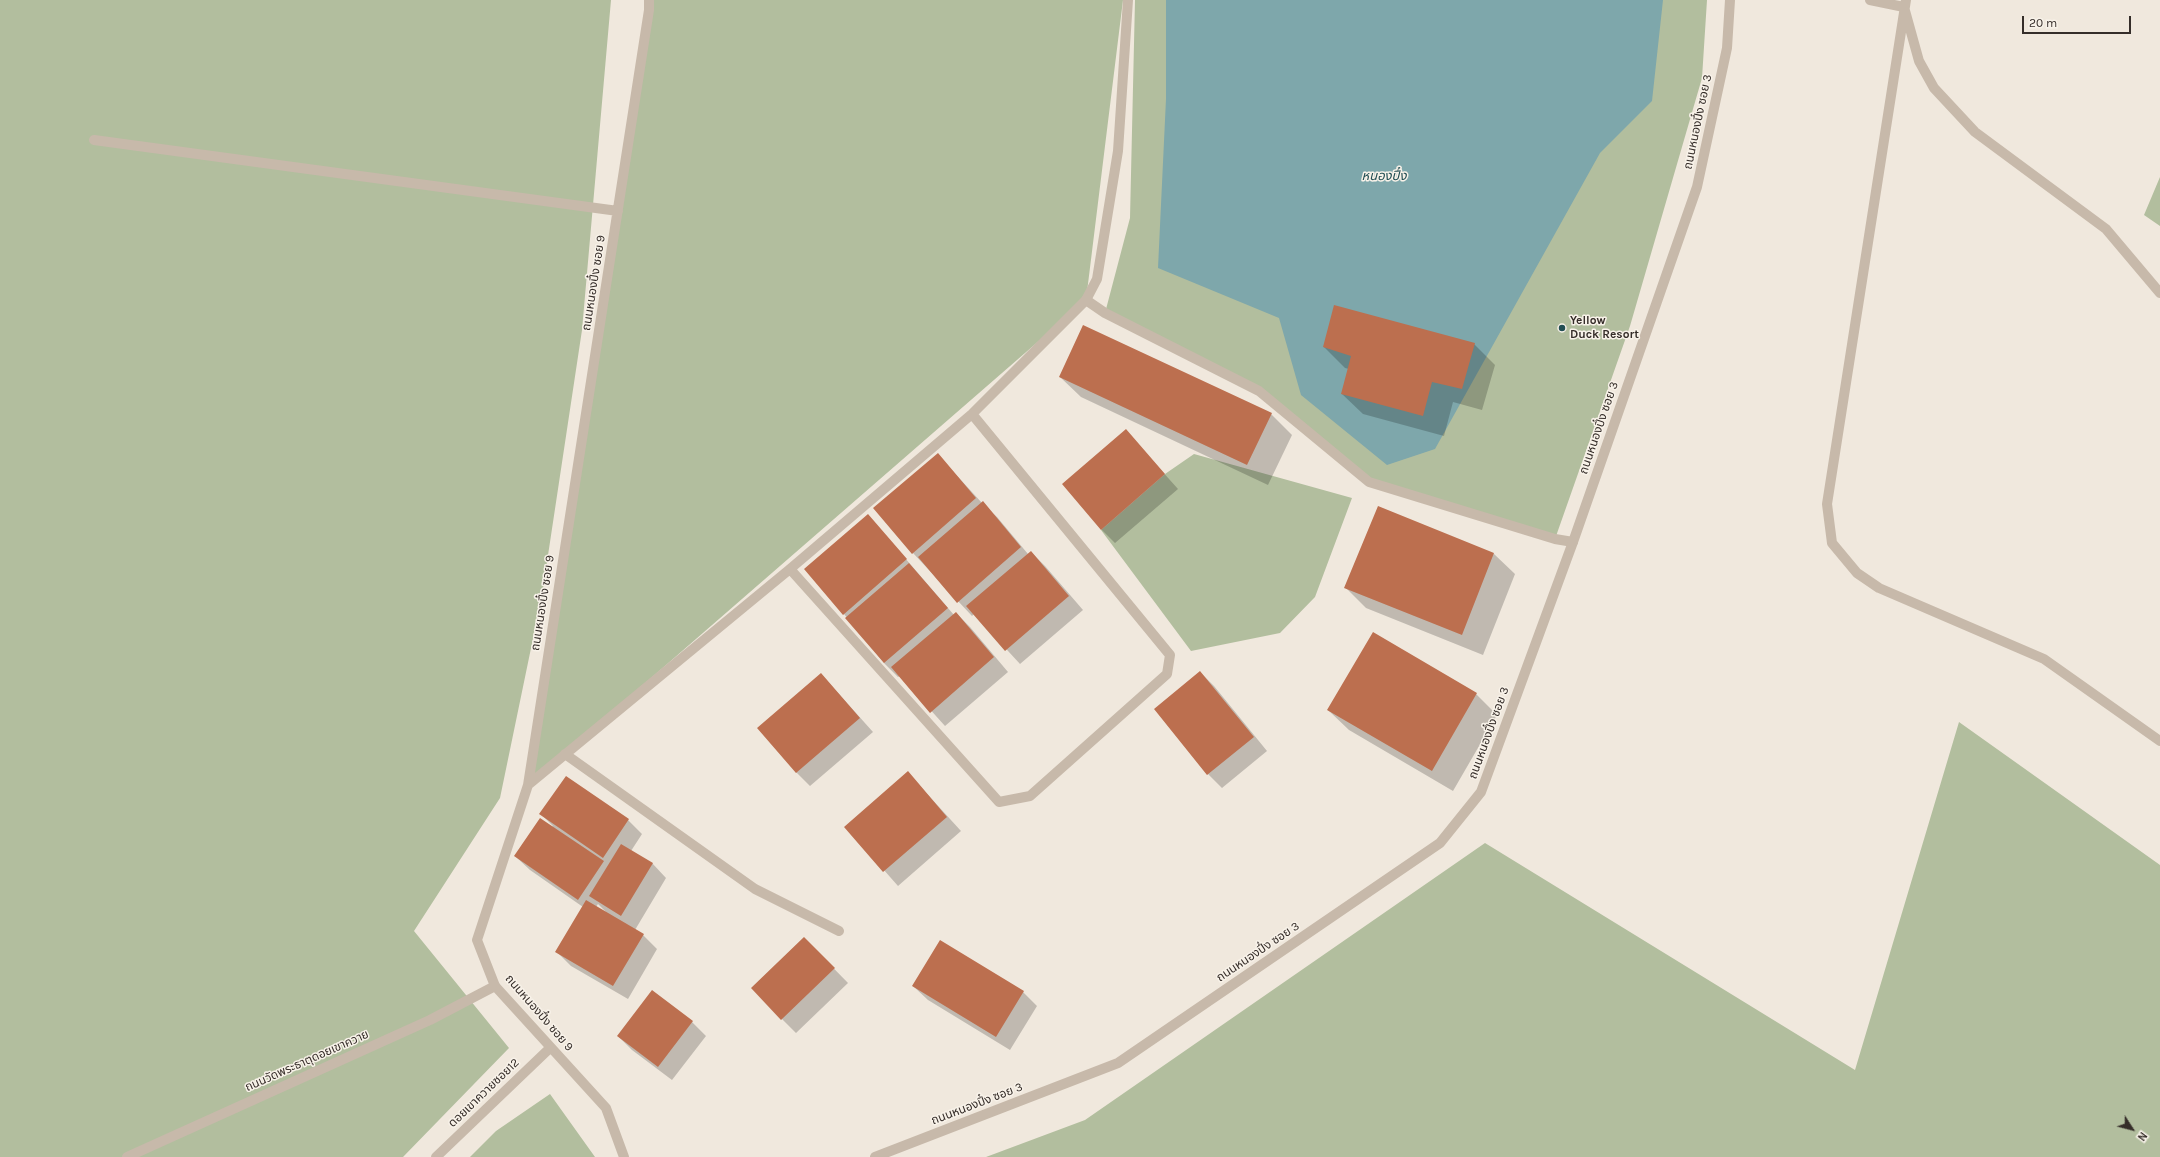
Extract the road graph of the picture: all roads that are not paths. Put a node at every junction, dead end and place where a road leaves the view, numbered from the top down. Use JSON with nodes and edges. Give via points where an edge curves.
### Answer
{"nodes":[{"id":1,"x":649,"y":0,"type":"edge"},
{"id":2,"x":1128,"y":0,"type":"edge"},
{"id":3,"x":1730,"y":0,"type":"edge"},
{"id":4,"x":1870,"y":0,"type":"edge"},
{"id":5,"x":1905,"y":3,"type":"edge"},
{"id":6,"x":94,"y":140,"type":"dead end"},
{"id":7,"x":618,"y":211,"type":"junction"},
{"id":8,"x":2160,"y":293,"type":"edge"},
{"id":9,"x":1086,"y":300,"type":"junction"},
{"id":10,"x":972,"y":414,"type":"junction"},
{"id":11,"x":1573,"y":542,"type":"junction"},
{"id":12,"x":790,"y":569,"type":"junction"},
{"id":13,"x":2160,"y":742,"type":"edge"},
{"id":14,"x":565,"y":754,"type":"junction"},
{"id":15,"x":528,"y":785,"type":"junction"},
{"id":16,"x":839,"y":931,"type":"dead end"},
{"id":17,"x":495,"y":986,"type":"junction"},
{"id":18,"x":550,"y":1048,"type":"junction"},
{"id":19,"x":127,"y":1157,"type":"edge"},
{"id":20,"x":436,"y":1157,"type":"edge"},
{"id":21,"x":624,"y":1157,"type":"edge"},
{"id":22,"x":875,"y":1157,"type":"edge"}],
"edges":[{"from":1,"to":7,"type":"street","name":"ถนนหนองปึ๋ง ซอย 9"},
{"from":2,"to":9,"type":"street","via":[[1118,152],[1097,280]]},
{"from":3,"to":11,"type":"street","name":"ถนนหนองปึ๋ง ซอย 3","via":[[1727,48],[1697,187]]},
{"from":4,"to":5,"type":"street"},
{"from":5,"to":8,"type":"street","via":[[1919,61],[1934,88],[1975,132],[2106,229]]},
{"from":5,"to":13,"type":"street","via":[[1827,504],[1832,543],[1857,573],[1879,588],[2044,659]]},
{"from":6,"to":7,"type":"street"},
{"from":7,"to":15,"type":"street","name":"ถนนหนองปึ๋ง ซอย 9"},
{"from":9,"to":10,"type":"street"},
{"from":9,"to":11,"type":"street","via":[[1105,313],[1259,391],[1369,482],[1555,539]]},
{"from":10,"to":12,"type":"street"},
{"from":10,"to":12,"type":"street","via":[[1170,655],[1167,674],[1030,796],[998,802]]},
{"from":11,"to":22,"type":"street","name":"ถนนหนองปึ๋ง ซอย 3","via":[[1481,792],[1440,843],[1118,1063]]},
{"from":12,"to":14,"type":"street"},
{"from":14,"to":15,"type":"street"},
{"from":14,"to":16,"type":"street","via":[[755,889]]},
{"from":15,"to":17,"type":"street","name":"ถนนหนองปึ๋ง ซอย 9","via":[[477,940]]},
{"from":17,"to":18,"type":"street","name":"ถนนหนองปึ๋ง ซอย 9"},
{"from":17,"to":19,"type":"street","name":"ถนนวัดพระธาตุดอยเขาควาย","via":[[430,1020]]},
{"from":18,"to":20,"type":"street","name":"ดอยเขาควายซอย12"},
{"from":18,"to":21,"type":"street","name":"ถนนหนองปึ๋ง ซอย 9","via":[[606,1108]]}]}
